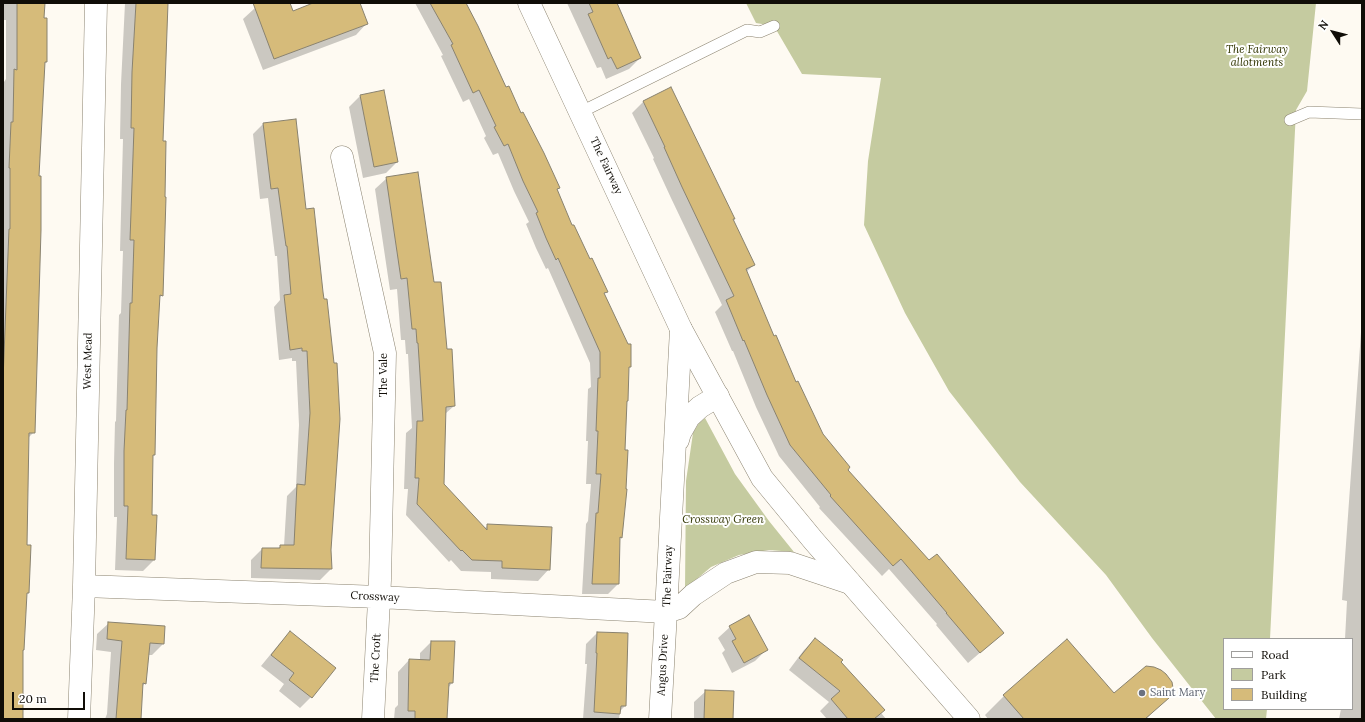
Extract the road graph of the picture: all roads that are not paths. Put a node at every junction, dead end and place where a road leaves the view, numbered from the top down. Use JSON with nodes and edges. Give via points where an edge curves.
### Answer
{"nodes":[{"id":1,"x":96,"y":3,"type":"edge"},
{"id":2,"x":529,"y":3,"type":"edge"},
{"id":3,"x":774,"y":26,"type":"dead end"},
{"id":4,"x":581,"y":112,"type":"junction"},
{"id":5,"x":1362,"y":114,"type":"edge"},
{"id":6,"x":1290,"y":120,"type":"dead end"},
{"id":7,"x":342,"y":157,"type":"dead end"},
{"id":8,"x":681,"y":328,"type":"junction"},
{"id":9,"x":718,"y":396,"type":"junction"},
{"id":10,"x":674,"y":459,"type":"junction"},
{"id":11,"x":850,"y":583,"type":"junction"},
{"id":12,"x":84,"y":586,"type":"junction"},
{"id":13,"x":379,"y":597,"type":"junction"},
{"id":14,"x":666,"y":612,"type":"junction"},
{"id":15,"x":79,"y":719,"type":"edge"},
{"id":16,"x":373,"y":719,"type":"edge"},
{"id":17,"x":660,"y":719,"type":"edge"},
{"id":18,"x":969,"y":719,"type":"edge"}],
"edges":[{"from":1,"to":12,"type":"street","name":"West Mead"},
{"from":2,"to":4,"type":"street","name":"The Fairway"},
{"from":3,"to":4,"type":"lane","via":[[760,32],[747,30]]},
{"from":4,"to":8,"type":"street","name":"The Fairway"},
{"from":5,"to":6,"type":"lane","via":[[1309,112]]},
{"from":7,"to":13,"type":"street","name":"The Vale","via":[[385,353]]},
{"from":8,"to":9,"type":"street","name":"The Fairway"},
{"from":8,"to":10,"type":"street","name":"The Fairway"},
{"from":9,"to":10,"type":"street","name":"The Fairway","via":[[689,417],[680,433]]},
{"from":9,"to":11,"type":"street","name":"The Fairway","via":[[762,478]]},
{"from":10,"to":14,"type":"street","name":"The Fairway"},
{"from":11,"to":14,"type":"street","name":"The Fairway","via":[[790,563],[756,562],[726,573],[693,595],[679,608]]},
{"from":11,"to":18,"type":"street","name":"The Fairway"},
{"from":12,"to":13,"type":"street","name":"Crossway"},
{"from":12,"to":15,"type":"street","name":"West Mead"},
{"from":13,"to":14,"type":"street","name":"Crossway"},
{"from":13,"to":16,"type":"street","name":"The Croft"},
{"from":14,"to":17,"type":"street","name":"Angus Drive"}]}
